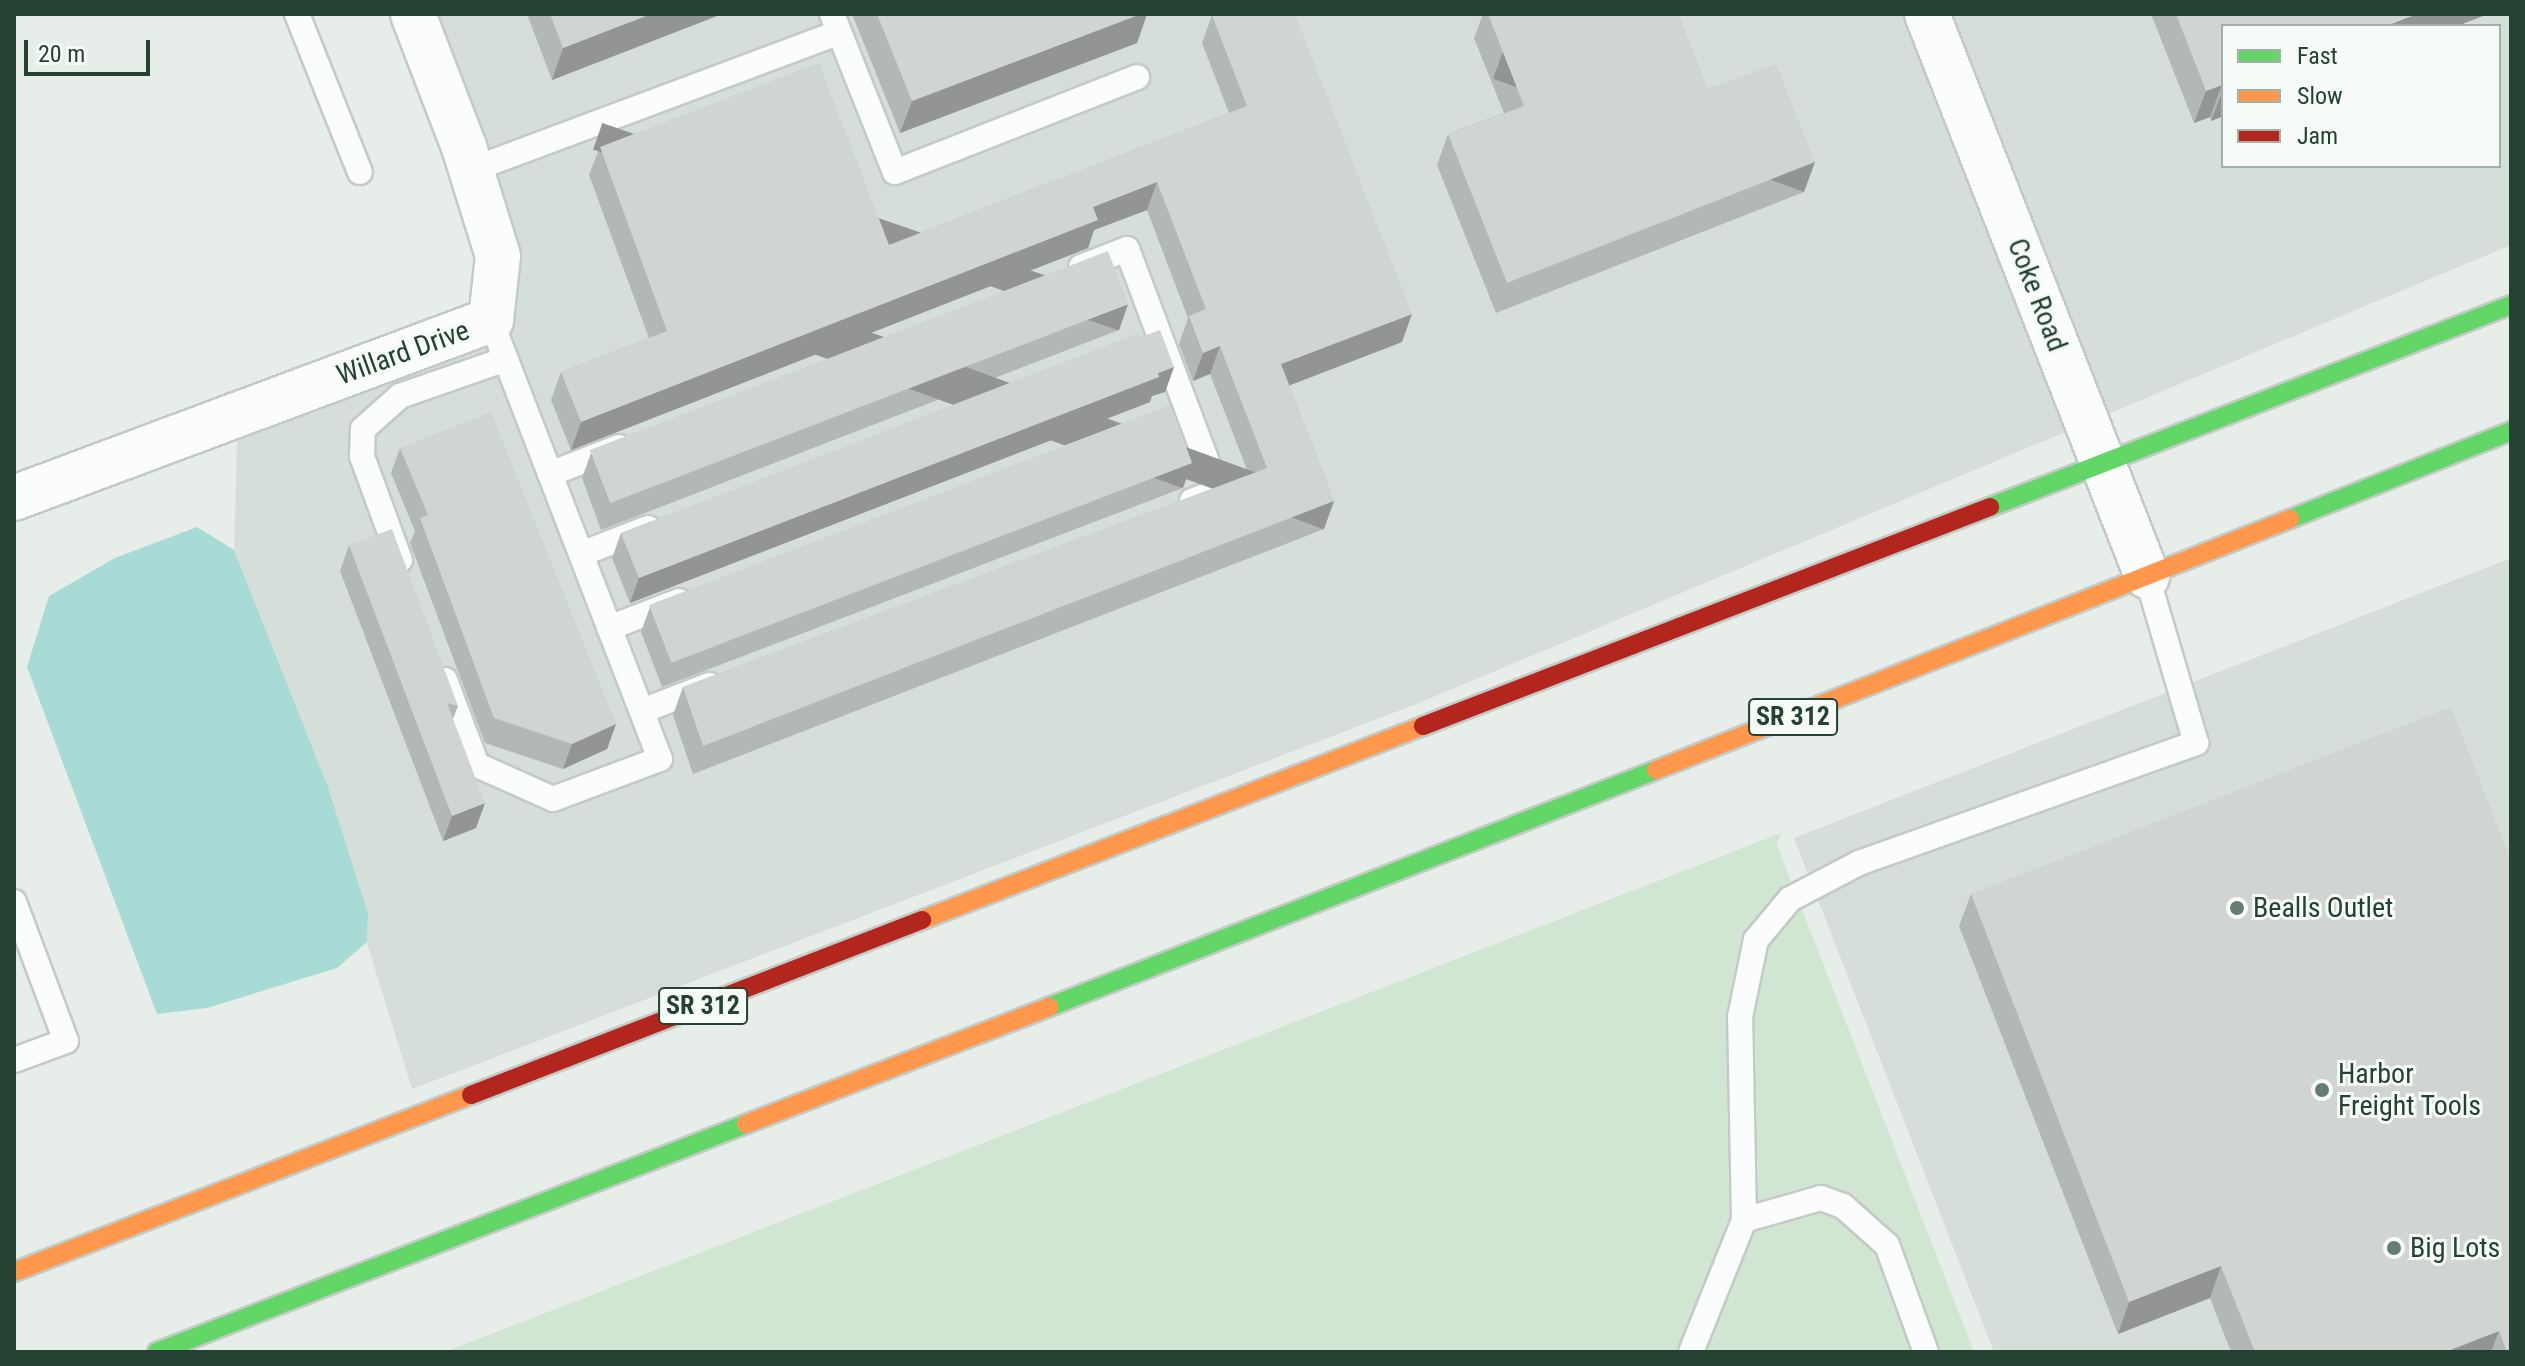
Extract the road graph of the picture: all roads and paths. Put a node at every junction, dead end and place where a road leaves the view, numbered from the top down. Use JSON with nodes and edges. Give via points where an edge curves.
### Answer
{"nodes":[{"id":1,"x":297,"y":14,"type":"edge"},
{"id":2,"x":413,"y":14,"type":"edge"},
{"id":3,"x":1927,"y":14,"type":"edge"},
{"id":4,"x":835,"y":23,"type":"edge"},
{"id":5,"x":1137,"y":77,"type":"dead end"},
{"id":6,"x":471,"y":170,"type":"junction"},
{"id":7,"x":360,"y":172,"type":"dead end"},
{"id":8,"x":1053,"y":278,"type":"edge"},
{"id":9,"x":2511,"y":305,"type":"edge"},
{"id":10,"x":1157,"y":331,"type":"junction"},
{"id":11,"x":499,"y":339,"type":"junction"},
{"id":12,"x":1128,"y":342,"type":"edge"},
{"id":13,"x":1185,"y":405,"type":"junction"},
{"id":14,"x":1155,"y":416,"type":"edge"},
{"id":15,"x":2511,"y":431,"type":"edge"},
{"id":16,"x":639,"y":439,"type":"edge"},
{"id":17,"x":2103,"y":464,"type":"junction"},
{"id":18,"x":550,"y":474,"type":"junction"},
{"id":19,"x":14,"y":498,"type":"edge"},
{"id":20,"x":1173,"y":508,"type":"edge"},
{"id":21,"x":670,"y":520,"type":"edge"},
{"id":22,"x":581,"y":554,"type":"junction"},
{"id":23,"x":2147,"y":576,"type":"junction"},
{"id":24,"x":411,"y":589,"type":"edge"},
{"id":25,"x":698,"y":593,"type":"edge"},
{"id":26,"x":609,"y":628,"type":"junction"},
{"id":27,"x":439,"y":662,"type":"edge"},
{"id":28,"x":730,"y":677,"type":"edge"},
{"id":29,"x":642,"y":711,"type":"junction"},
{"id":30,"x":14,"y":902,"type":"edge"},
{"id":31,"x":14,"y":1060,"type":"edge"},
{"id":32,"x":1744,"y":1220,"type":"junction"},
{"id":33,"x":14,"y":1272,"type":"edge"},
{"id":34,"x":157,"y":1352,"type":"edge"},
{"id":35,"x":1691,"y":1352,"type":"edge"},
{"id":36,"x":1926,"y":1352,"type":"edge"}],
"edges":[{"from":1,"to":7,"type":"lane"},
{"from":2,"to":6,"type":"street","name":"Willard Drive"},
{"from":3,"to":17,"type":"street","name":"Coke Road"},
{"from":4,"to":5,"type":"lane","via":[[895,172]]},
{"from":4,"to":6,"type":"lane"},
{"from":6,"to":11,"type":"street","name":"Willard Drive","via":[[498,256]]},
{"from":8,"to":10,"type":"lane","via":[[1127,249]]},
{"from":9,"to":17,"type":"main road","number":"SR 312"},
{"from":10,"to":12,"type":"lane"},
{"from":10,"to":13,"type":"lane"},
{"from":11,"to":18,"type":"lane"},
{"from":11,"to":19,"type":"street","name":"Willard Drive"},
{"from":11,"to":24,"type":"lane","via":[[400,396],[363,429],[362,456]]},
{"from":13,"to":14,"type":"lane"},
{"from":13,"to":20,"type":"lane","via":[[1218,491]]},
{"from":15,"to":23,"type":"main road","number":"SR 312"},
{"from":16,"to":18,"type":"lane"},
{"from":17,"to":23,"type":"street","name":"Coke Road"},
{"from":17,"to":33,"type":"main road","number":"SR 312"},
{"from":18,"to":22,"type":"lane"},
{"from":21,"to":22,"type":"lane"},
{"from":22,"to":26,"type":"lane"},
{"from":23,"to":32,"type":"lane","via":[[2196,743],[1859,863],[1790,899],[1756,940],[1740,1017]]},
{"from":23,"to":34,"type":"main road","number":"SR 312"},
{"from":25,"to":26,"type":"lane"},
{"from":26,"to":29,"type":"lane"},
{"from":27,"to":29,"type":"lane","via":[[477,765],[553,799],[660,759]]},
{"from":28,"to":29,"type":"lane"},
{"from":30,"to":31,"type":"lane","via":[[66,1041]]},
{"from":32,"to":35,"type":"lane"},
{"from":32,"to":36,"type":"lane","via":[[1821,1198],[1843,1206],[1887,1245]]}]}
